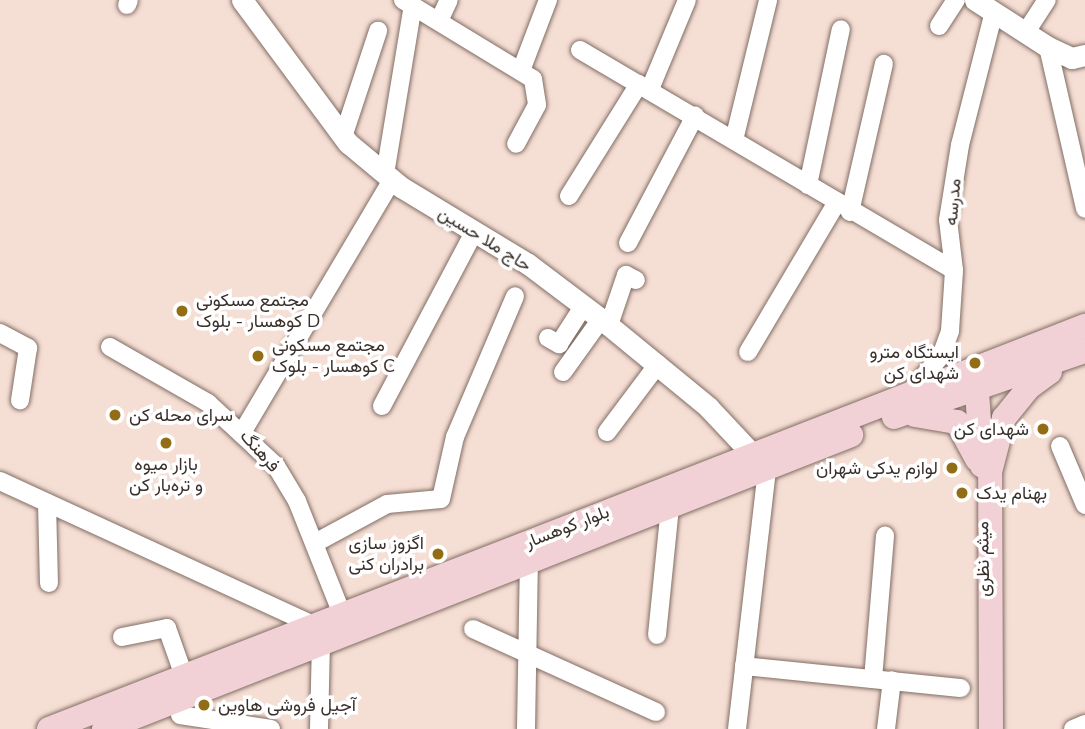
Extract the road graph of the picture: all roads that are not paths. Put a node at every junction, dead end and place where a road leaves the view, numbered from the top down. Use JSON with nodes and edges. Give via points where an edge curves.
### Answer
{"nodes":[{"id":1,"x":449,"y":0,"type":"edge"},
{"id":2,"x":548,"y":0,"type":"edge"},
{"id":3,"x":687,"y":0,"type":"edge"},
{"id":4,"x":768,"y":0,"type":"edge"},
{"id":5,"x":956,"y":0,"type":"edge"},
{"id":6,"x":975,"y":0,"type":"edge"},
{"id":7,"x":1047,"y":0,"type":"edge"},
{"id":8,"x":248,"y":3,"type":"edge"},
{"id":9,"x":408,"y":3,"type":"edge"},
{"id":10,"x":996,"y":6,"type":"edge"},
{"id":11,"x":439,"y":21,"type":"junction"},
{"id":12,"x":939,"y":26,"type":"dead end"},
{"id":13,"x":841,"y":29,"type":"dead end"},
{"id":14,"x":378,"y":31,"type":"dead end"},
{"id":15,"x":1026,"y":32,"type":"junction"},
{"id":16,"x":1048,"y":47,"type":"junction"},
{"id":17,"x":580,"y":50,"type":"dead end"},
{"id":18,"x":1085,"y":55,"type":"edge"},
{"id":19,"x":884,"y":64,"type":"dead end"},
{"id":20,"x":522,"y":68,"type":"junction"},
{"id":21,"x":644,"y":86,"type":"junction"},
{"id":22,"x":695,"y":116,"type":"junction"},
{"id":23,"x":343,"y":137,"type":"junction"},
{"id":24,"x":733,"y":140,"type":"junction"},
{"id":25,"x":516,"y":144,"type":"dead end"},
{"id":26,"x":389,"y":177,"type":"junction"},
{"id":27,"x":808,"y":185,"type":"junction"},
{"id":28,"x":569,"y":197,"type":"dead end"},
{"id":29,"x":843,"y":207,"type":"junction"},
{"id":30,"x":1085,"y":209,"type":"edge"},
{"id":31,"x":474,"y":232,"type":"junction"},
{"id":32,"x":628,"y":243,"type":"dead end"},
{"id":33,"x":954,"y":270,"type":"junction"},
{"id":34,"x":636,"y":280,"type":"dead end"},
{"id":35,"x":515,"y":296,"type":"dead end"},
{"id":36,"x":584,"y":306,"type":"junction"},
{"id":37,"x":605,"y":322,"type":"junction"},
{"id":38,"x":1085,"y":326,"type":"edge"},
{"id":39,"x":0,"y":333,"type":"edge"},
{"id":40,"x":548,"y":338,"type":"dead end"},
{"id":41,"x":110,"y":347,"type":"dead end"},
{"id":42,"x":748,"y":352,"type":"dead end"},
{"id":43,"x":1081,"y":352,"type":"edge"},
{"id":44,"x":658,"y":364,"type":"junction"},
{"id":45,"x":563,"y":372,"type":"dead end"},
{"id":46,"x":976,"y":379,"type":"junction"},
{"id":47,"x":20,"y":400,"type":"dead end"},
{"id":48,"x":904,"y":405,"type":"junction"},
{"id":49,"x":382,"y":406,"type":"dead end"},
{"id":50,"x":243,"y":431,"type":"junction"},
{"id":51,"x":607,"y":432,"type":"dead end"},
{"id":52,"x":1060,"y":446,"type":"dead end"},
{"id":53,"x":760,"y":462,"type":"junction"},
{"id":54,"x":982,"y":475,"type":"junction"},
{"id":55,"x":0,"y":481,"type":"edge"},
{"id":56,"x":47,"y":503,"type":"junction"},
{"id":57,"x":1085,"y":505,"type":"edge"},
{"id":58,"x":670,"y":507,"type":"junction"},
{"id":59,"x":886,"y":535,"type":"dead end"},
{"id":60,"x":315,"y":542,"type":"junction"},
{"id":61,"x":529,"y":562,"type":"junction"},
{"id":62,"x":49,"y":583,"type":"dead end"},
{"id":63,"x":342,"y":614,"type":"junction"},
{"id":64,"x":473,"y":629,"type":"dead end"},
{"id":65,"x":317,"y":634,"type":"junction"},
{"id":66,"x":657,"y":635,"type":"dead end"},
{"id":67,"x":122,"y":637,"type":"dead end"},
{"id":68,"x":528,"y":653,"type":"junction"},
{"id":69,"x":744,"y":666,"type":"junction"},
{"id":70,"x":184,"y":676,"type":"junction"},
{"id":71,"x":873,"y":679,"type":"junction"},
{"id":72,"x":892,"y":680,"type":"junction"},
{"id":73,"x":961,"y":688,"type":"dead end"},
{"id":74,"x":656,"y":712,"type":"dead end"},
{"id":75,"x":180,"y":715,"type":"dead end"},
{"id":76,"x":1085,"y":724,"type":"edge"},
{"id":77,"x":219,"y":725,"type":"edge"},
{"id":78,"x":114,"y":727,"type":"edge"},
{"id":79,"x":49,"y":729,"type":"edge"},
{"id":80,"x":271,"y":729,"type":"edge"},
{"id":81,"x":319,"y":729,"type":"edge"},
{"id":82,"x":526,"y":729,"type":"edge"},
{"id":83,"x":737,"y":729,"type":"edge"},
{"id":84,"x":886,"y":729,"type":"edge"},
{"id":85,"x":985,"y":729,"type":"edge"},
{"id":86,"x":991,"y":729,"type":"edge"},
{"id":87,"x":1073,"y":729,"type":"edge"}],
"edges":[{"from":1,"to":11,"type":"street"},
{"from":2,"to":20,"type":"street"},
{"from":3,"to":21,"type":"street"},
{"from":4,"to":24,"type":"street"},
{"from":5,"to":12,"type":"street"},
{"from":6,"to":10,"type":"street"},
{"from":7,"to":15,"type":"street"},
{"from":8,"to":23,"type":"street","name":"حاج ملا حسین"},
{"from":9,"to":11,"type":"street"},
{"from":9,"to":26,"type":"street"},
{"from":10,"to":15,"type":"street"},
{"from":10,"to":33,"type":"street","name":"مدرسه","via":[[960,145],[948,220]]},
{"from":11,"to":20,"type":"street"},
{"from":13,"to":27,"type":"street"},
{"from":14,"to":23,"type":"street"},
{"from":15,"to":16,"type":"street"},
{"from":16,"to":18,"type":"street","via":[[1072,58]]},
{"from":16,"to":30,"type":"street"},
{"from":17,"to":21,"type":"street"},
{"from":19,"to":29,"type":"street"},
{"from":20,"to":25,"type":"street","via":[[538,92],[537,104]]},
{"from":21,"to":22,"type":"street"},
{"from":21,"to":28,"type":"street"},
{"from":22,"to":24,"type":"street"},
{"from":22,"to":32,"type":"street"},
{"from":23,"to":26,"type":"street","name":"حاج ملا حسین"},
{"from":24,"to":27,"type":"street"},
{"from":26,"to":31,"type":"street","name":"حاج ملا حسین"},
{"from":26,"to":50,"type":"street"},
{"from":27,"to":29,"type":"street"},
{"from":29,"to":33,"type":"street"},
{"from":29,"to":42,"type":"street"},
{"from":31,"to":36,"type":"street","name":"حاج ملا حسین"},
{"from":31,"to":49,"type":"street"},
{"from":33,"to":48,"type":"street","name":"مدرسه","via":[[950,331],[941,356]]},
{"from":34,"to":37,"type":"street","via":[[626,275]]},
{"from":35,"to":60,"type":"street","via":[[454,437],[442,499],[387,504]]},
{"from":36,"to":37,"type":"street","name":"حاج ملا حسین"},
{"from":36,"to":40,"type":"street","via":[[559,344]]},
{"from":37,"to":44,"type":"street","name":"حاج ملا حسین"},
{"from":37,"to":45,"type":"street"},
{"from":38,"to":46,"type":"main road","name":"بلوار کوهسار"},
{"from":39,"to":47,"type":"street","via":[[28,348]]},
{"from":41,"to":50,"type":"street","name":"فرهنگ","via":[[208,403]]},
{"from":43,"to":46,"type":"main road","name":"بلوار کوهسار"},
{"from":43,"to":86,"type":"main road","via":[[1019,397],[1004,418],[995,444],[990,472]]},
{"from":44,"to":51,"type":"street"},
{"from":44,"to":53,"type":"street","name":"حاج ملا حسین","via":[[731,428]]},
{"from":46,"to":48,"type":"main road","name":"بلوار کوهسار"},
{"from":46,"to":54,"type":"main road","name":"میثم نظری"},
{"from":48,"to":53,"type":"main road","name":"بلوار کوهسار"},
{"from":48,"to":54,"type":"main road","via":[[957,422],[974,448]]},
{"from":50,"to":60,"type":"street","name":"فرهنگ","via":[[276,466]]},
{"from":52,"to":57,"type":"street"},
{"from":53,"to":58,"type":"main road","name":"بلوار کوهسار"},
{"from":53,"to":63,"type":"main road","name":"بلوار کوهسار"},
{"from":53,"to":69,"type":"street"},
{"from":54,"to":85,"type":"main road","name":"میثم نظری"},
{"from":55,"to":56,"type":"street"},
{"from":56,"to":62,"type":"street"},
{"from":56,"to":65,"type":"street"},
{"from":58,"to":61,"type":"main road","name":"بلوار کوهسار"},
{"from":58,"to":66,"type":"street"},
{"from":59,"to":71,"type":"street"},
{"from":60,"to":63,"type":"street","name":"فرهنگ"},
{"from":61,"to":65,"type":"main road","name":"بلوار کوهسار"},
{"from":61,"to":68,"type":"street"},
{"from":63,"to":65,"type":"main road","name":"بلوار کوهسار"},
{"from":64,"to":68,"type":"street"},
{"from":65,"to":70,"type":"main road","name":"بلوار کوهسار"},
{"from":65,"to":78,"type":"main road","name":"بلوار کوهسار"},
{"from":65,"to":81,"type":"street"},
{"from":67,"to":70,"type":"street","via":[[167,628]]},
{"from":68,"to":74,"type":"street"},
{"from":68,"to":82,"type":"street"},
{"from":69,"to":71,"type":"street"},
{"from":69,"to":83,"type":"street"},
{"from":70,"to":79,"type":"main road","name":"بلوار کوهسار"},
{"from":71,"to":72,"type":"street"},
{"from":72,"to":73,"type":"street"},
{"from":72,"to":84,"type":"street"},
{"from":75,"to":77,"type":"street"},
{"from":76,"to":87,"type":"street"},
{"from":77,"to":80,"type":"street"}]}
